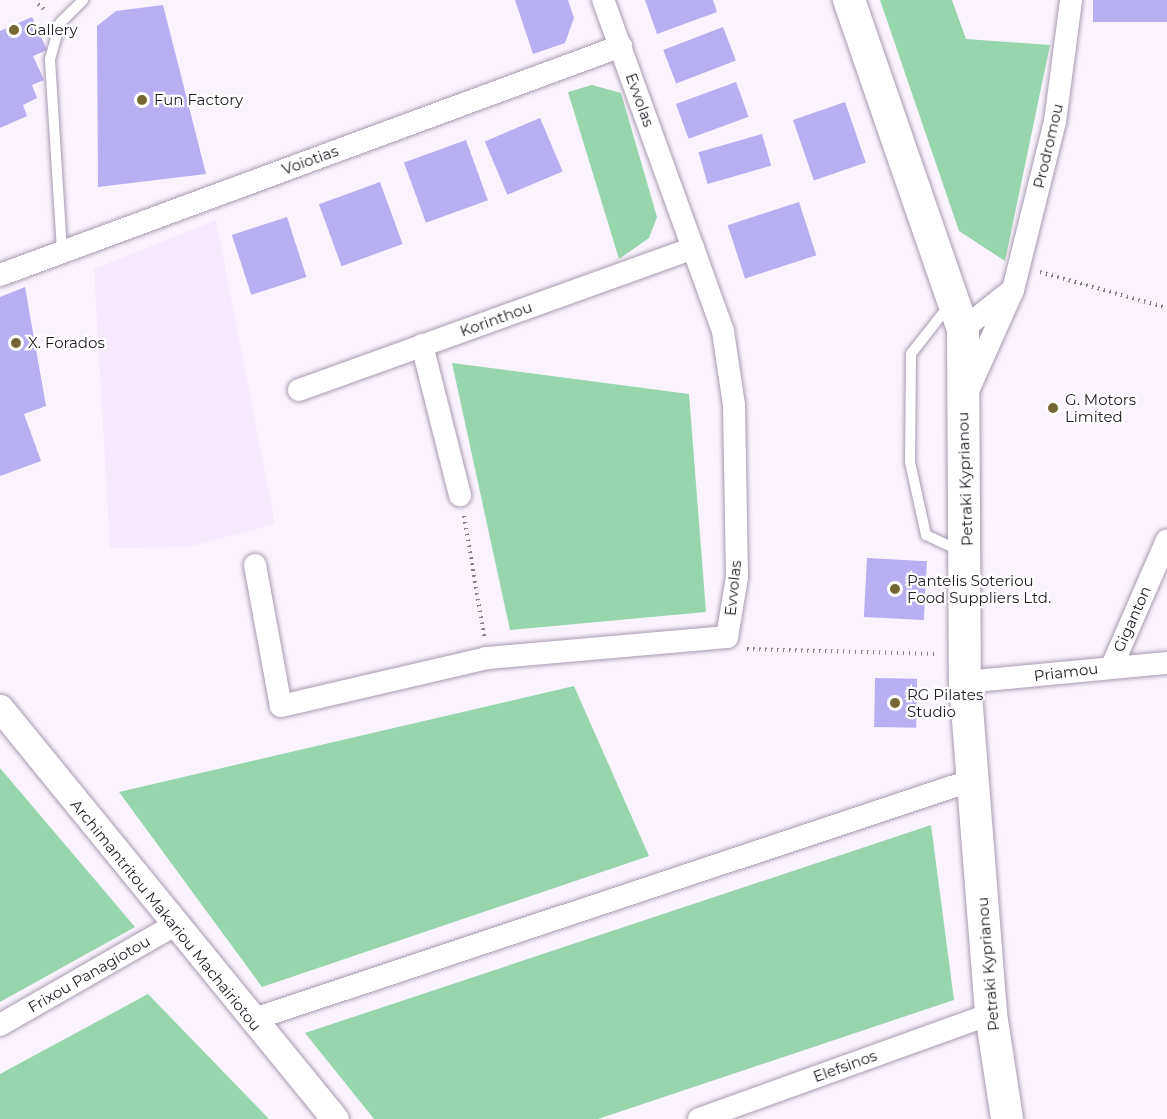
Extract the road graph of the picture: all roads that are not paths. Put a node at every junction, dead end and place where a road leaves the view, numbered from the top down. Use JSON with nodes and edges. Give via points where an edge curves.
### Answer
{"nodes":[{"id":1,"x":83,"y":0,"type":"edge"},
{"id":2,"x":603,"y":0,"type":"edge"},
{"id":3,"x":849,"y":0,"type":"edge"},
{"id":4,"x":1071,"y":0,"type":"edge"},
{"id":5,"x":621,"y":46,"type":"junction"},
{"id":6,"x":693,"y":248,"type":"junction"},
{"id":7,"x":62,"y":251,"type":"junction"},
{"id":8,"x":0,"y":274,"type":"edge"},
{"id":9,"x":1013,"y":290,"type":"junction"},
{"id":10,"x":958,"y":315,"type":"junction"},
{"id":11,"x":422,"y":345,"type":"junction"},
{"id":12,"x":299,"y":390,"type":"dead end"},
{"id":13,"x":963,"y":403,"type":"junction"},
{"id":14,"x":460,"y":495,"type":"road end"},
{"id":15,"x":1167,"y":540,"type":"edge"},
{"id":16,"x":967,"y":554,"type":"junction"},
{"id":17,"x":255,"y":565,"type":"dead end"},
{"id":18,"x":1167,"y":663,"type":"edge"},
{"id":19,"x":1112,"y":666,"type":"junction"},
{"id":20,"x":965,"y":669,"type":"junction"},
{"id":21,"x":0,"y":708,"type":"edge"},
{"id":22,"x":973,"y":780,"type":"junction"},
{"id":23,"x":177,"y":923,"type":"junction"},
{"id":24,"x":991,"y":1014,"type":"junction"},
{"id":25,"x":251,"y":1020,"type":"junction"},
{"id":26,"x":0,"y":1025,"type":"edge"},
{"id":27,"x":335,"y":1119,"type":"edge"},
{"id":28,"x":699,"y":1119,"type":"edge"},
{"id":29,"x":1006,"y":1119,"type":"edge"}],
"edges":[{"from":1,"to":7,"type":"lane","via":[[60,23],[50,59]]},
{"from":2,"to":5,"type":"street","name":"EvvoIas"},
{"from":3,"to":10,"type":"main road","name":"Petraki Kyprianou"},
{"from":4,"to":9,"type":"street","name":"Prodromou","via":[[1055,122]]},
{"from":5,"to":6,"type":"street","name":"EvvoIas"},
{"from":5,"to":7,"type":"street","name":"Voiotias"},
{"from":6,"to":11,"type":"street","name":"Korinthou"},
{"from":6,"to":17,"type":"street","name":"EvvoIas","via":[[723,331],[734,405],[737,577],[727,637],[487,658],[280,706]]},
{"from":7,"to":8,"type":"street","name":"Voiotias"},
{"from":9,"to":10,"type":"street"},
{"from":9,"to":13,"type":"street","name":"Prodromou"},
{"from":10,"to":13,"type":"main road","name":"Petraki Kyprianou"},
{"from":10,"to":16,"type":"lane","via":[[911,354],[910,462],[926,535]]},
{"from":11,"to":12,"type":"street","name":"Korinthou"},
{"from":11,"to":14,"type":"street"},
{"from":13,"to":16,"type":"main road","name":"Petraki Kyprianou"},
{"from":15,"to":19,"type":"street","name":"Giganton"},
{"from":16,"to":20,"type":"main road","name":"Petraki Kyprianou"},
{"from":18,"to":19,"type":"street","name":"Priamou"},
{"from":19,"to":20,"type":"street","name":"Priamou"},
{"from":20,"to":22,"type":"main road","name":"Petraki Kyprianou"},
{"from":21,"to":23,"type":"street","name":"Archimantritou Makariou Machairiotou"},
{"from":22,"to":24,"type":"main road","name":"Petraki Kyprianou"},
{"from":22,"to":25,"type":"street"},
{"from":23,"to":25,"type":"street","name":"Archimantritou Makariou Machairiotou"},
{"from":23,"to":26,"type":"street","name":"Frixou Panagiotou"},
{"from":24,"to":28,"type":"street","name":"Elefsinos"},
{"from":24,"to":29,"type":"main road","name":"Petraki Kyprianou"},
{"from":25,"to":27,"type":"street","name":"Archimantritou Makariou Machairiotou"}]}
